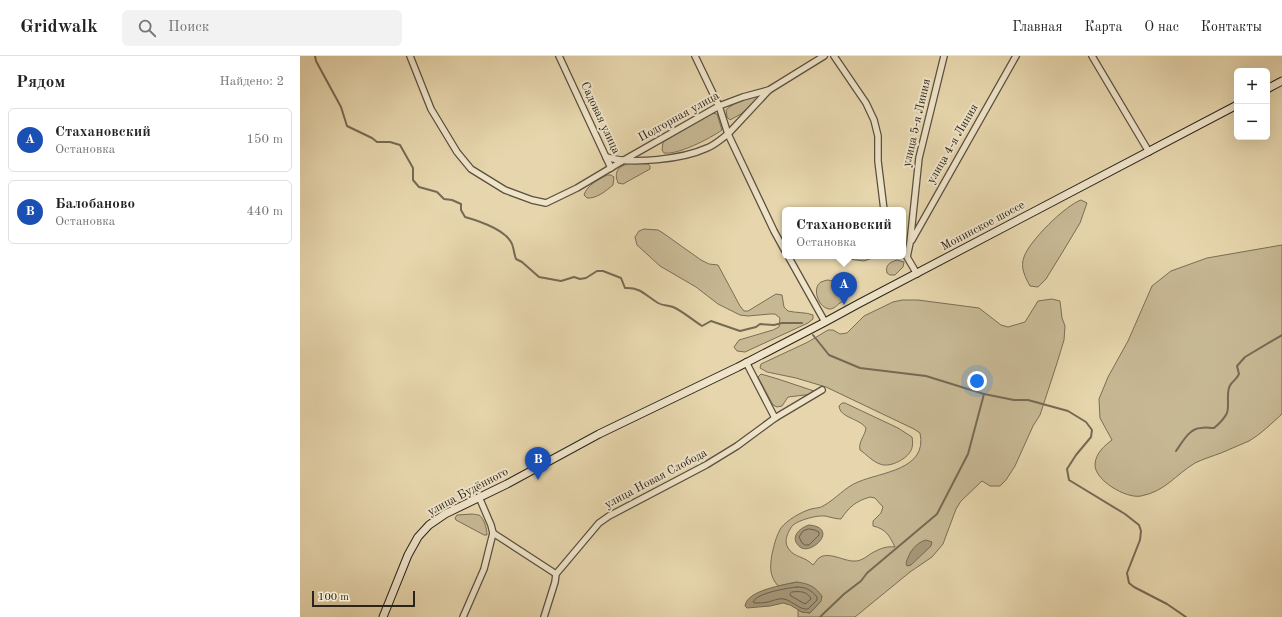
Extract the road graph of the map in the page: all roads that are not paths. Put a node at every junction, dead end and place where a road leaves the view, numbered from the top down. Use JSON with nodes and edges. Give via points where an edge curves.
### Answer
{"nodes":[{"id":1,"x":410,"y":56,"type":"edge"},
{"id":2,"x":559,"y":56,"type":"edge"},
{"id":3,"x":695,"y":56,"type":"edge"},
{"id":4,"x":824,"y":56,"type":"edge"},
{"id":5,"x":834,"y":56,"type":"edge"},
{"id":6,"x":944,"y":56,"type":"edge"},
{"id":7,"x":1016,"y":56,"type":"edge"},
{"id":8,"x":1092,"y":56,"type":"edge"},
{"id":9,"x":1282,"y":81,"type":"edge"},
{"id":10,"x":1270,"y":87,"type":"edge"},
{"id":11,"x":769,"y":90,"type":"junction"},
{"id":12,"x":719,"y":106,"type":"junction"},
{"id":13,"x":1234,"y":107,"type":"edge"},
{"id":14,"x":728,"y":134,"type":"junction"},
{"id":15,"x":1149,"y":152,"type":"junction"},
{"id":16,"x":606,"y":157,"type":"junction"},
{"id":17,"x":624,"y":160,"type":"junction"},
{"id":18,"x":611,"y":168,"type":"junction"},
{"id":19,"x":884,"y":207,"type":"edge"},
{"id":20,"x":910,"y":243,"type":"junction"},
{"id":21,"x":782,"y":246,"type":"edge"},
{"id":22,"x":906,"y":253,"type":"edge"},
{"id":23,"x":906,"y":258,"type":"edge"},
{"id":24,"x":790,"y":259,"type":"edge"},
{"id":25,"x":916,"y":274,"type":"junction"},
{"id":26,"x":825,"y":322,"type":"junction"},
{"id":27,"x":746,"y":362,"type":"junction"},
{"id":28,"x":738,"y":367,"type":"joint"},
{"id":29,"x":822,"y":390,"type":"dead end"},
{"id":30,"x":775,"y":418,"type":"junction"},
{"id":31,"x":480,"y":497,"type":"junction"},
{"id":32,"x":493,"y":533,"type":"junction"},
{"id":33,"x":556,"y":574,"type":"junction"},
{"id":34,"x":383,"y":617,"type":"edge"},
{"id":35,"x":463,"y":617,"type":"edge"},
{"id":36,"x":544,"y":617,"type":"edge"}],
"edges":[{"from":1,"to":18,"type":"street","name":"Подгорная улица","via":[[431,109],[457,152],[471,170],[505,190],[546,203]]},
{"from":2,"to":16,"type":"street","name":"Садовая улица"},
{"from":3,"to":12,"type":"street"},
{"from":4,"to":11,"type":"street","name":"Подгорная улица"},
{"from":5,"to":19,"type":"street","via":[[866,103],[875,125]]},
{"from":6,"to":20,"type":"street","name":"улица 5-я Линия","via":[[919,158]]},
{"from":7,"to":20,"type":"street","name":"улица 4-я Линия"},
{"from":8,"to":15,"type":"street"},
{"from":9,"to":10,"type":"main road"},
{"from":11,"to":12,"type":"street","name":"Подгорная улица"},
{"from":11,"to":14,"type":"street"},
{"from":12,"to":14,"type":"street"},
{"from":12,"to":17,"type":"street","name":"Подгорная улица"},
{"from":13,"to":15,"type":"main road","name":"Монинское шоссе"},
{"from":14,"to":17,"type":"street","via":[[708,148],[692,154]]},
{"from":14,"to":21,"type":"street"},
{"from":15,"to":25,"type":"main road","name":"Монинское шоссе"},
{"from":16,"to":17,"type":"street"},
{"from":16,"to":18,"type":"street","name":"Садовая улица"},
{"from":17,"to":18,"type":"street","name":"Подгорная улица"},
{"from":20,"to":22,"type":"street"},
{"from":23,"to":25,"type":"street"},
{"from":24,"to":26,"type":"street"},
{"from":25,"to":26,"type":"main road","name":"Монинское шоссе"},
{"from":26,"to":27,"type":"main road","name":"Монинское шоссе"},
{"from":27,"to":28,"type":"main road","name":"Монинское шоссе"},
{"from":27,"to":30,"type":"street"},
{"from":28,"to":31,"type":"main road","name":"улица Будённого","via":[[599,434]]},
{"from":29,"to":30,"type":"street","name":"улица Новая Слобода"},
{"from":30,"to":33,"type":"street","name":"улица Новая Слобода","via":[[706,465],[599,523]]},
{"from":31,"to":32,"type":"street"},
{"from":31,"to":34,"type":"main road","name":"улица Будённого","via":[[445,514],[429,525],[418,537]]},
{"from":32,"to":33,"type":"street"},
{"from":32,"to":35,"type":"street","via":[[484,569]]},
{"from":33,"to":36,"type":"street","name":"улица Новая Слобода"}]}
